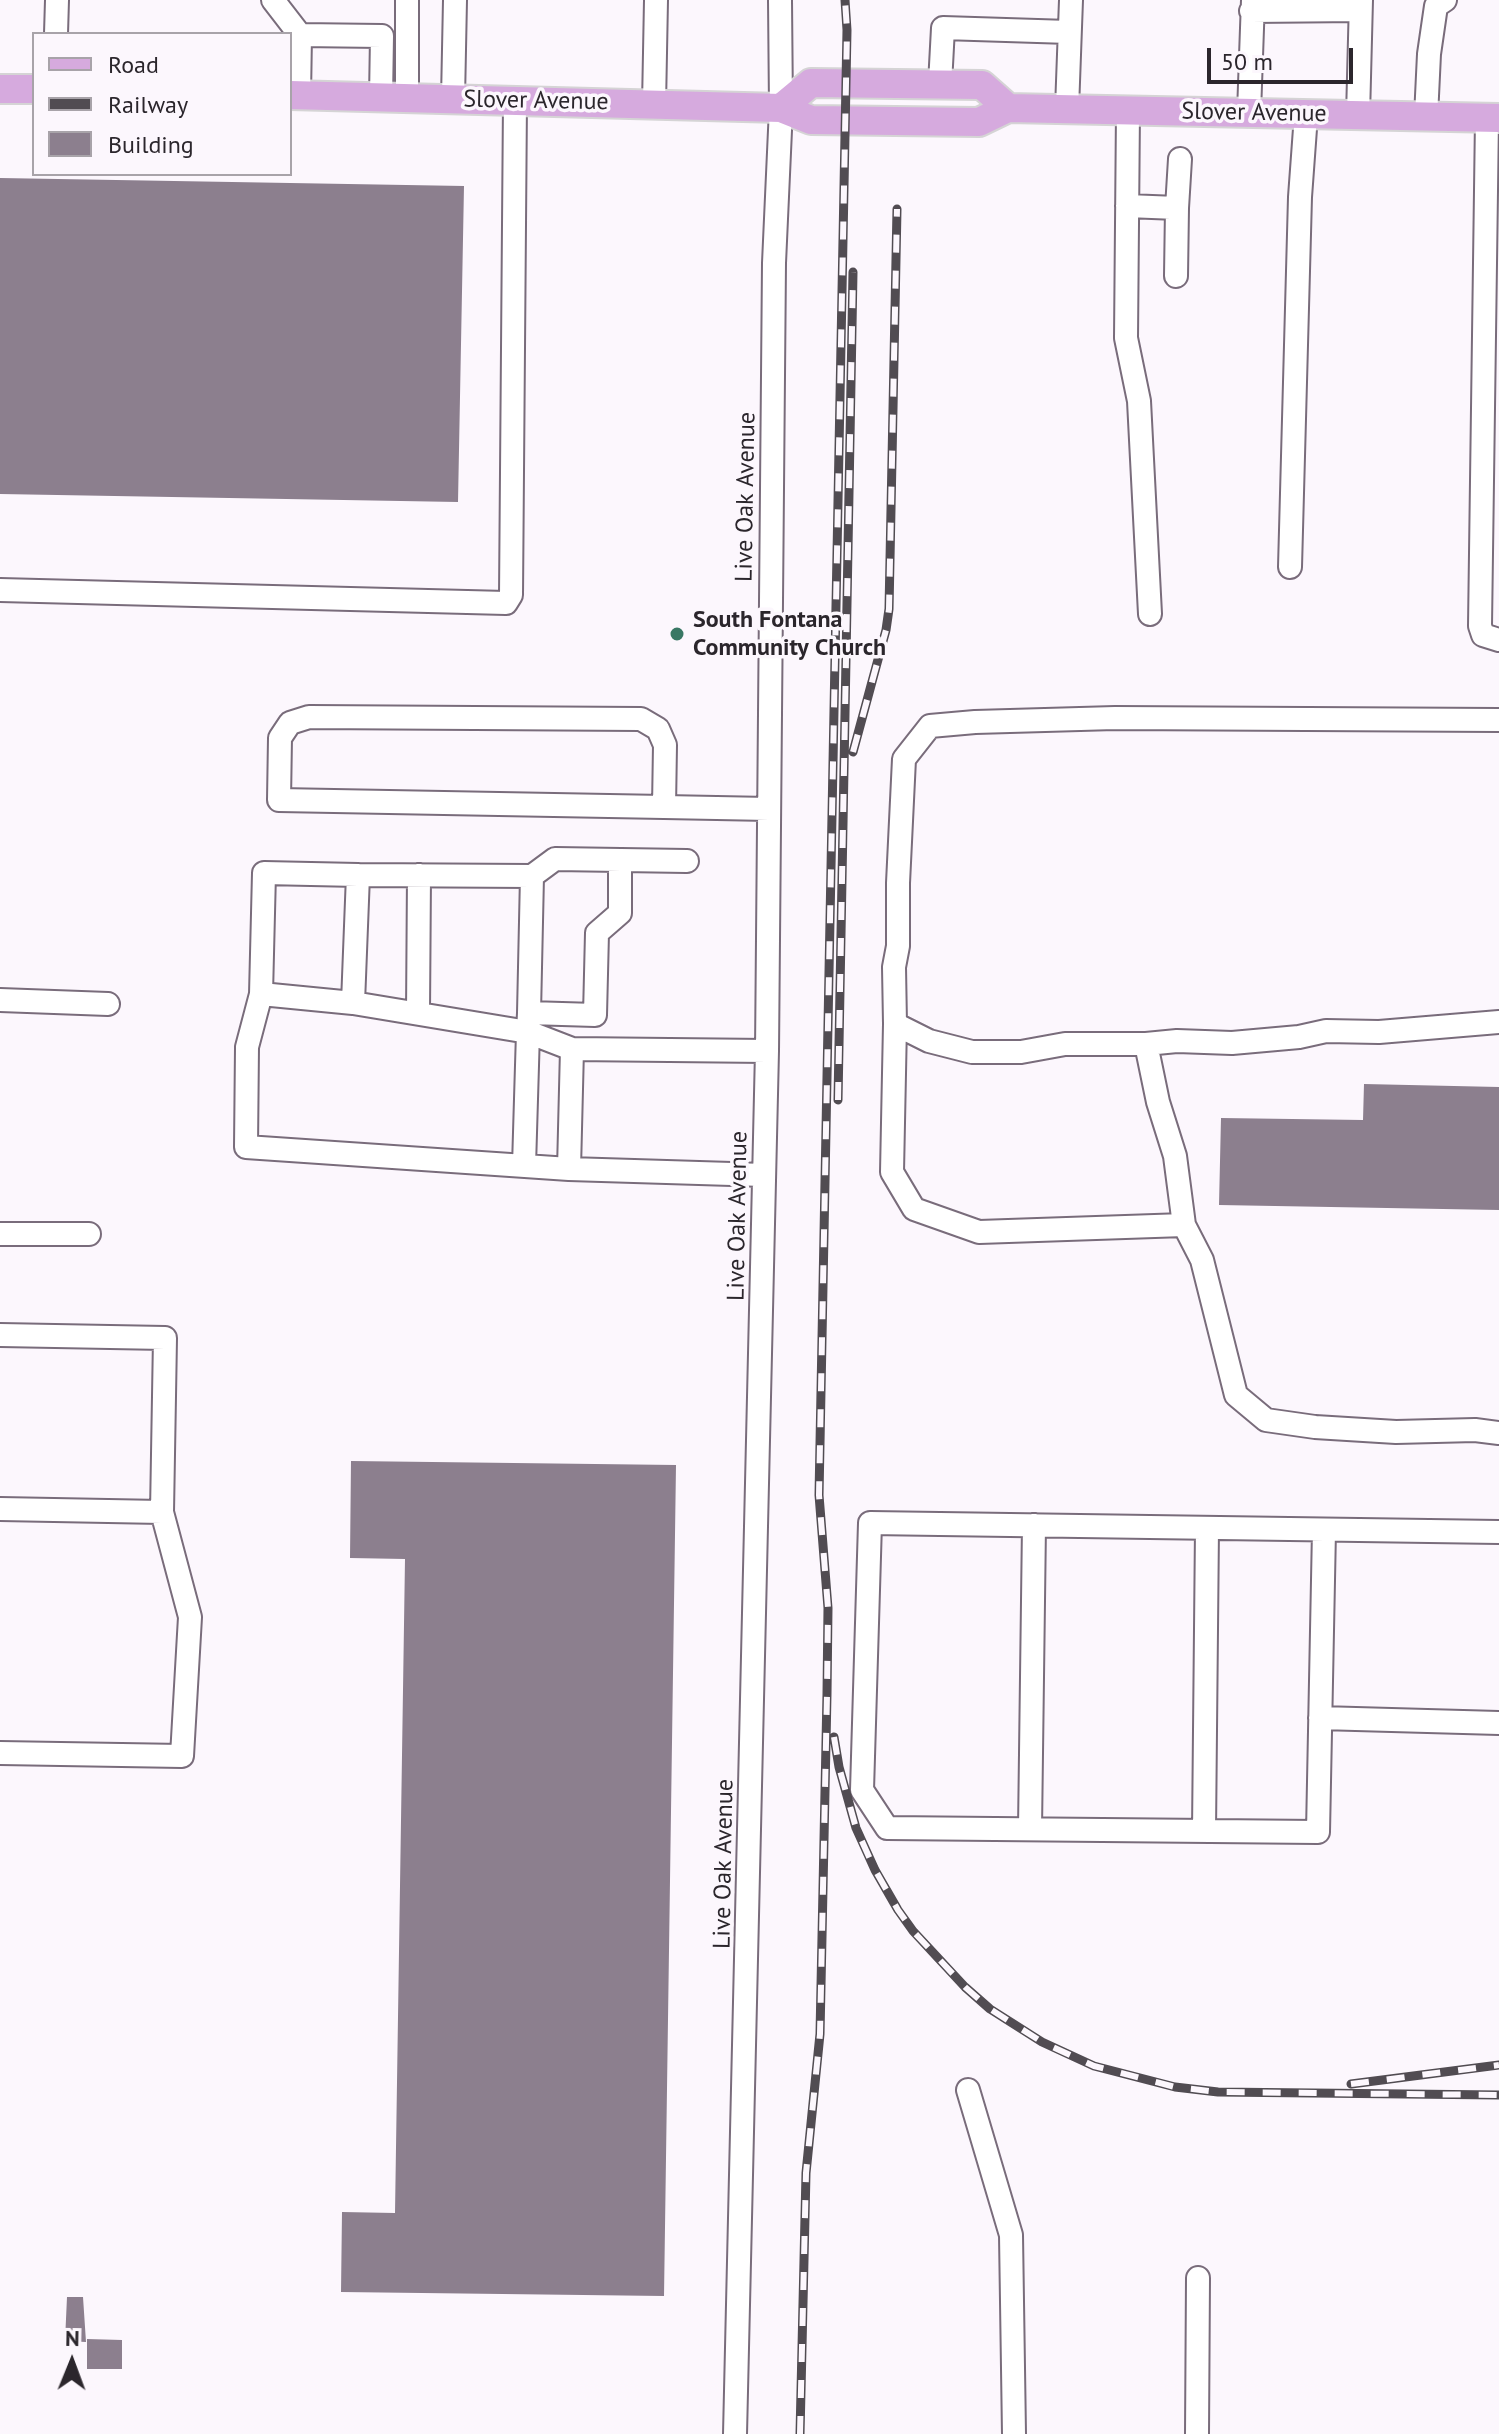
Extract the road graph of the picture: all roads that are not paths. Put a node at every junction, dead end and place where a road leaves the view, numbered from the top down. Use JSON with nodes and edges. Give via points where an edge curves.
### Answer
{"nodes":[{"id":1,"x":57,"y":0,"type":"edge"},
{"id":2,"x":273,"y":0,"type":"edge"},
{"id":3,"x":407,"y":0,"type":"edge"},
{"id":4,"x":455,"y":0,"type":"edge"},
{"id":5,"x":656,"y":0,"type":"edge"},
{"id":6,"x":780,"y":0,"type":"edge"},
{"id":7,"x":1071,"y":0,"type":"edge"},
{"id":8,"x":1445,"y":0,"type":"edge"},
{"id":9,"x":1361,"y":5,"type":"edge"},
{"id":10,"x":1252,"y":6,"type":"edge"},
{"id":11,"x":56,"y":32,"type":"edge"},
{"id":12,"x":1069,"y":32,"type":"junction"},
{"id":13,"x":300,"y":35,"type":"junction"},
{"id":14,"x":940,"y":84,"type":"junction"},
{"id":15,"x":0,"y":89,"type":"edge"},
{"id":16,"x":32,"y":89,"type":"edge"},
{"id":17,"x":294,"y":96,"type":"edge"},
{"id":18,"x":394,"y":98,"type":"junction"},
{"id":19,"x":453,"y":99,"type":"junction"},
{"id":20,"x":515,"y":101,"type":"junction"},
{"id":21,"x":654,"y":105,"type":"junction"},
{"id":22,"x":781,"y":108,"type":"junction"},
{"id":23,"x":1008,"y":108,"type":"junction"},
{"id":24,"x":1067,"y":109,"type":"junction"},
{"id":25,"x":1128,"y":110,"type":"junction"},
{"id":26,"x":1249,"y":113,"type":"junction"},
{"id":27,"x":1306,"y":115,"type":"junction"},
{"id":28,"x":1358,"y":116,"type":"junction"},
{"id":29,"x":1426,"y":117,"type":"junction"},
{"id":30,"x":1493,"y":118,"type":"edge"},
{"id":31,"x":1180,"y":159,"type":"dead end"},
{"id":32,"x":1493,"y":187,"type":"edge"},
{"id":33,"x":1127,"y":206,"type":"junction"},
{"id":34,"x":1177,"y":208,"type":"junction"},
{"id":35,"x":1176,"y":276,"type":"dead end"},
{"id":36,"x":1492,"y":360,"type":"edge"},
{"id":37,"x":1290,"y":567,"type":"dead end"},
{"id":38,"x":0,"y":590,"type":"edge"},
{"id":39,"x":1150,"y":614,"type":"dead end"},
{"id":40,"x":1499,"y":640,"type":"edge"},
{"id":41,"x":1499,"y":720,"type":"edge"},
{"id":42,"x":664,"y":807,"type":"junction"},
{"id":43,"x":769,"y":809,"type":"junction"},
{"id":44,"x":620,"y":860,"type":"junction"},
{"id":45,"x":687,"y":861,"type":"dead end"},
{"id":46,"x":358,"y":875,"type":"junction"},
{"id":47,"x":419,"y":875,"type":"junction"},
{"id":48,"x":532,"y":876,"type":"junction"},
{"id":49,"x":261,"y":994,"type":"junction"},
{"id":50,"x":0,"y":1000,"type":"edge"},
{"id":51,"x":353,"y":1003,"type":"junction"},
{"id":52,"x":108,"y":1004,"type":"dead end"},
{"id":53,"x":418,"y":1013,"type":"junction"},
{"id":54,"x":529,"y":1022,"type":"junction"},
{"id":55,"x":1499,"y":1022,"type":"edge"},
{"id":56,"x":895,"y":1024,"type":"junction"},
{"id":57,"x":1146,"y":1044,"type":"junction"},
{"id":58,"x":572,"y":1049,"type":"junction"},
{"id":59,"x":767,"y":1051,"type":"junction"},
{"id":60,"x":524,"y":1166,"type":"junction"},
{"id":61,"x":569,"y":1169,"type":"junction"},
{"id":62,"x":764,"y":1175,"type":"junction"},
{"id":63,"x":1184,"y":1225,"type":"junction"},
{"id":64,"x":0,"y":1234,"type":"edge"},
{"id":65,"x":89,"y":1234,"type":"dead end"},
{"id":66,"x":0,"y":1335,"type":"edge"},
{"id":67,"x":1499,"y":1433,"type":"edge"},
{"id":68,"x":0,"y":1509,"type":"edge"},
{"id":69,"x":162,"y":1512,"type":"junction"},
{"id":70,"x":1034,"y":1525,"type":"junction"},
{"id":71,"x":1207,"y":1528,"type":"junction"},
{"id":72,"x":1324,"y":1530,"type":"junction"},
{"id":73,"x":1499,"y":1532,"type":"edge"},
{"id":74,"x":1320,"y":1718,"type":"junction"},
{"id":75,"x":1499,"y":1723,"type":"edge"},
{"id":76,"x":0,"y":1753,"type":"edge"},
{"id":77,"x":1030,"y":1829,"type":"junction"},
{"id":78,"x":1204,"y":1831,"type":"junction"},
{"id":79,"x":968,"y":2090,"type":"dead end"},
{"id":80,"x":1198,"y":2278,"type":"dead end"},
{"id":81,"x":735,"y":2434,"type":"edge"},
{"id":82,"x":1014,"y":2434,"type":"edge"},
{"id":83,"x":1197,"y":2434,"type":"edge"}],
"edges":[{"from":1,"to":11,"type":"street"},
{"from":2,"to":13,"type":"street"},
{"from":3,"to":18,"type":"street"},
{"from":4,"to":19,"type":"street"},
{"from":5,"to":21,"type":"street"},
{"from":6,"to":22,"type":"street","name":"Live Oak Avenue"},
{"from":7,"to":12,"type":"street"},
{"from":8,"to":29,"type":"street","via":[[1436,6]]},
{"from":9,"to":10,"type":"street"},
{"from":9,"to":28,"type":"street"},
{"from":10,"to":26,"type":"street"},
{"from":12,"to":14,"type":"street","via":[[943,28]]},
{"from":12,"to":24,"type":"street"},
{"from":13,"to":17,"type":"street"},
{"from":13,"to":18,"type":"street","via":[[382,36]]},
{"from":14,"to":22,"type":"main road","via":[[811,83]]},
{"from":14,"to":23,"type":"main road","via":[[982,85]]},
{"from":15,"to":16,"type":"main road"},
{"from":17,"to":18,"type":"main road","name":"Slover Avenue"},
{"from":18,"to":19,"type":"main road","name":"Slover Avenue"},
{"from":19,"to":20,"type":"main road","name":"Slover Avenue"},
{"from":20,"to":21,"type":"main road","name":"Slover Avenue"},
{"from":20,"to":38,"type":"street","via":[[511,595],[506,603]]},
{"from":21,"to":22,"type":"main road","name":"Slover Avenue"},
{"from":22,"to":23,"type":"main road","name":"Slover Avenue","via":[[811,120],[979,122]]},
{"from":22,"to":43,"type":"street","name":"Live Oak Avenue","via":[[774,263]]},
{"from":23,"to":24,"type":"main road","name":"Slover Avenue"},
{"from":24,"to":25,"type":"main road","name":"Slover Avenue"},
{"from":25,"to":26,"type":"main road","name":"Slover Avenue"},
{"from":25,"to":33,"type":"street"},
{"from":26,"to":27,"type":"main road","name":"Slover Avenue"},
{"from":27,"to":28,"type":"main road","name":"Slover Avenue"},
{"from":27,"to":37,"type":"street"},
{"from":28,"to":29,"type":"main road","name":"Slover Avenue"},
{"from":29,"to":30,"type":"main road","name":"Slover Avenue"},
{"from":30,"to":32,"type":"street"},
{"from":31,"to":34,"type":"street"},
{"from":32,"to":36,"type":"street"},
{"from":33,"to":34,"type":"street"},
{"from":33,"to":39,"type":"street","via":[[1126,338],[1139,401]]},
{"from":34,"to":35,"type":"street"},
{"from":36,"to":40,"type":"street","via":[[1480,626],[1483,635]]},
{"from":41,"to":56,"type":"street","via":[[1130,717],[930,726],[904,759]]},
{"from":42,"to":42,"type":"street","via":[[665,745],[658,729],[641,719],[309,717],[290,723],[280,738],[279,800]]},
{"from":42,"to":43,"type":"street"},
{"from":43,"to":59,"type":"street","name":"Live Oak Avenue"},
{"from":44,"to":45,"type":"street"},
{"from":44,"to":48,"type":"street","via":[[555,859]]},
{"from":44,"to":54,"type":"street","via":[[620,913],[597,933],[595,1015]]},
{"from":46,"to":47,"type":"street"},
{"from":46,"to":49,"type":"street","via":[[264,873]]},
{"from":46,"to":51,"type":"street"},
{"from":47,"to":48,"type":"street"},
{"from":47,"to":53,"type":"street"},
{"from":48,"to":54,"type":"street"},
{"from":49,"to":51,"type":"street"},
{"from":49,"to":60,"type":"street","via":[[247,1047],[246,1147]]},
{"from":50,"to":52,"type":"street"},
{"from":51,"to":53,"type":"street"},
{"from":53,"to":54,"type":"street"},
{"from":54,"to":58,"type":"street"},
{"from":54,"to":60,"type":"street"},
{"from":55,"to":57,"type":"street","via":[[1326,1031],[1232,1043]]},
{"from":56,"to":57,"type":"street","via":[[929,1041],[972,1052]]},
{"from":56,"to":63,"type":"street","via":[[892,1172],[914,1209],[979,1232]]},
{"from":57,"to":63,"type":"street","via":[[1175,1156]]},
{"from":58,"to":59,"type":"street"},
{"from":58,"to":61,"type":"street"},
{"from":59,"to":62,"type":"street","name":"Live Oak Avenue"},
{"from":60,"to":61,"type":"street"},
{"from":61,"to":62,"type":"street"},
{"from":62,"to":81,"type":"street","name":"Live Oak Avenue"},
{"from":63,"to":67,"type":"street","via":[[1202,1260],[1236,1395],[1266,1420],[1396,1432]]},
{"from":64,"to":65,"type":"street"},
{"from":66,"to":69,"type":"street","via":[[165,1338]]},
{"from":68,"to":69,"type":"street"},
{"from":69,"to":76,"type":"street","via":[[190,1617],[182,1756]]},
{"from":70,"to":71,"type":"street"},
{"from":70,"to":77,"type":"street"},
{"from":70,"to":77,"type":"street","via":[[870,1523],[862,1790],[887,1828]]},
{"from":71,"to":72,"type":"street"},
{"from":71,"to":78,"type":"street"},
{"from":72,"to":73,"type":"street"},
{"from":72,"to":74,"type":"street"},
{"from":74,"to":75,"type":"street"},
{"from":74,"to":78,"type":"street","via":[[1318,1832]]},
{"from":77,"to":78,"type":"street"},
{"from":79,"to":82,"type":"street","via":[[1011,2235]]},
{"from":80,"to":83,"type":"street"}]}
